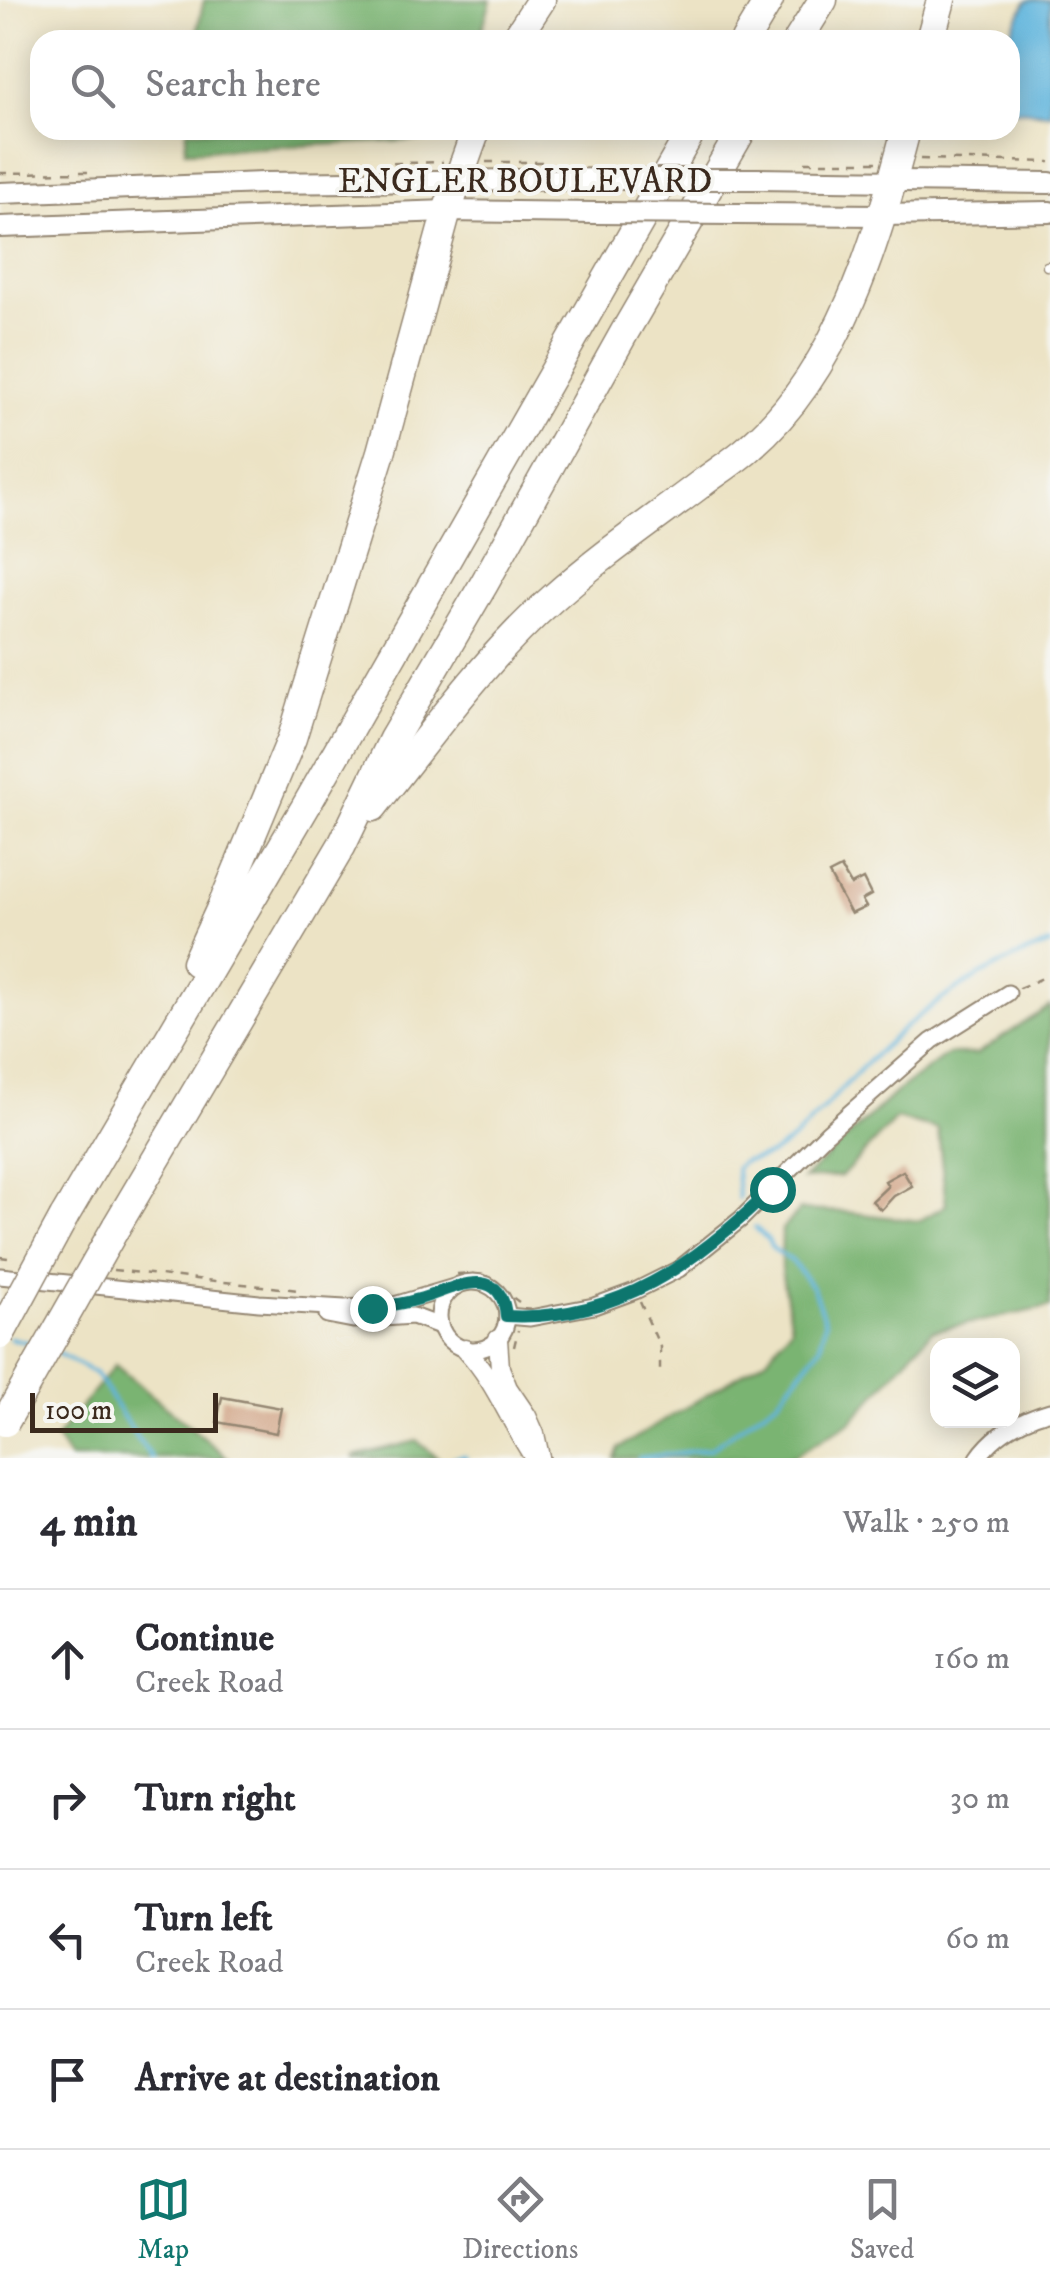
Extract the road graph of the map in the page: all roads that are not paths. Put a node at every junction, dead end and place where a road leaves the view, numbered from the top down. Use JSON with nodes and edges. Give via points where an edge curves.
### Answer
{"nodes":[{"id":1,"x":541,"y":0,"type":"edge"},
{"id":2,"x":769,"y":0,"type":"edge"},
{"id":3,"x":823,"y":0,"type":"edge"},
{"id":4,"x":941,"y":0,"type":"edge"},
{"id":5,"x":522,"y":30,"type":"edge"},
{"id":6,"x":751,"y":30,"type":"edge"},
{"id":7,"x":804,"y":30,"type":"edge"},
{"id":8,"x":933,"y":30,"type":"edge"},
{"id":9,"x":472,"y":140,"type":"edge"},
{"id":10,"x":686,"y":140,"type":"edge"},
{"id":11,"x":736,"y":140,"type":"edge"},
{"id":12,"x":904,"y":140,"type":"edge"},
{"id":13,"x":894,"y":180,"type":"junction"},
{"id":14,"x":458,"y":181,"type":"junction"},
{"id":15,"x":1050,"y":183,"type":"edge"},
{"id":16,"x":0,"y":193,"type":"edge"},
{"id":17,"x":447,"y":211,"type":"junction"},
{"id":18,"x":1050,"y":212,"type":"edge"},
{"id":19,"x":882,"y":215,"type":"junction"},
{"id":20,"x":0,"y":227,"type":"edge"},
{"id":21,"x":342,"y":846,"type":"junction"},
{"id":22,"x":1008,"y":993,"type":"road end"},
{"id":23,"x":133,"y":1101,"type":"junction"},
{"id":24,"x":0,"y":1276,"type":"edge"},
{"id":25,"x":454,"y":1281,"type":"junction"},
{"id":26,"x":259,"y":1303,"type":"junction"},
{"id":27,"x":514,"y":1317,"type":"junction"},
{"id":28,"x":440,"y":1326,"type":"junction"},
{"id":29,"x":0,"y":1335,"type":"edge"},
{"id":30,"x":498,"y":1339,"type":"junction"},
{"id":31,"x":465,"y":1349,"type":"junction"},
{"id":32,"x":1050,"y":1411,"type":"edge"},
{"id":33,"x":3,"y":1427,"type":"edge"},
{"id":34,"x":540,"y":1458,"type":"edge"},
{"id":35,"x":978,"y":1458,"type":"edge"}],
"edges":[{"from":1,"to":5,"type":"highway"},
{"from":2,"to":6,"type":"highway"},
{"from":3,"to":7,"type":"highway"},
{"from":4,"to":8,"type":"highway"},
{"from":9,"to":14,"type":"highway"},
{"from":10,"to":23,"type":"highway"},
{"from":11,"to":21,"type":"highway","via":[[393,739]]},
{"from":12,"to":13,"type":"highway"},
{"from":13,"to":14,"type":"main road","name":"ENGLER BOULEVARD","bridge":true},
{"from":13,"to":15,"type":"main road","name":"ENGLER BOULEVARD"},
{"from":13,"to":19,"type":"highway"},
{"from":14,"to":16,"type":"main road","name":"ENGLER BOULEVARD"},
{"from":14,"to":17,"type":"highway"},
{"from":17,"to":19,"type":"main road","name":"ENGLER BOULEVARD","bridge":true},
{"from":17,"to":20,"type":"main road","name":"ENGLER BOULEVARD"},
{"from":17,"to":23,"type":"highway","via":[[382,452],[292,738]]},
{"from":18,"to":19,"type":"main road","name":"ENGLER BOULEVARD"},
{"from":19,"to":21,"type":"highway","via":[[822,362],[794,402],[752,446],[552,599],[499,650]]},
{"from":21,"to":33,"type":"highway","bridge":true},
{"from":22,"to":27,"type":"street","via":[[919,1052],[679,1269],[594,1306]]},
{"from":23,"to":29,"type":"highway","bridge":true},
{"from":24,"to":26,"type":"street"},
{"from":25,"to":26,"type":"street","via":[[418,1300],[372,1308]]},
{"from":25,"to":27,"type":"street","via":[[485,1284]]},
{"from":25,"to":28,"type":"street","via":[[441,1304]]},
{"from":26,"to":28,"type":"street","via":[[353,1320],[413,1316]]},
{"from":27,"to":30,"type":"street"},
{"from":28,"to":31,"type":"street"},
{"from":30,"to":31,"type":"street"},
{"from":30,"to":34,"type":"street","via":[[500,1368]]},
{"from":31,"to":34,"type":"street"},
{"from":32,"to":35,"type":"street","via":[[1010,1427]]}]}
